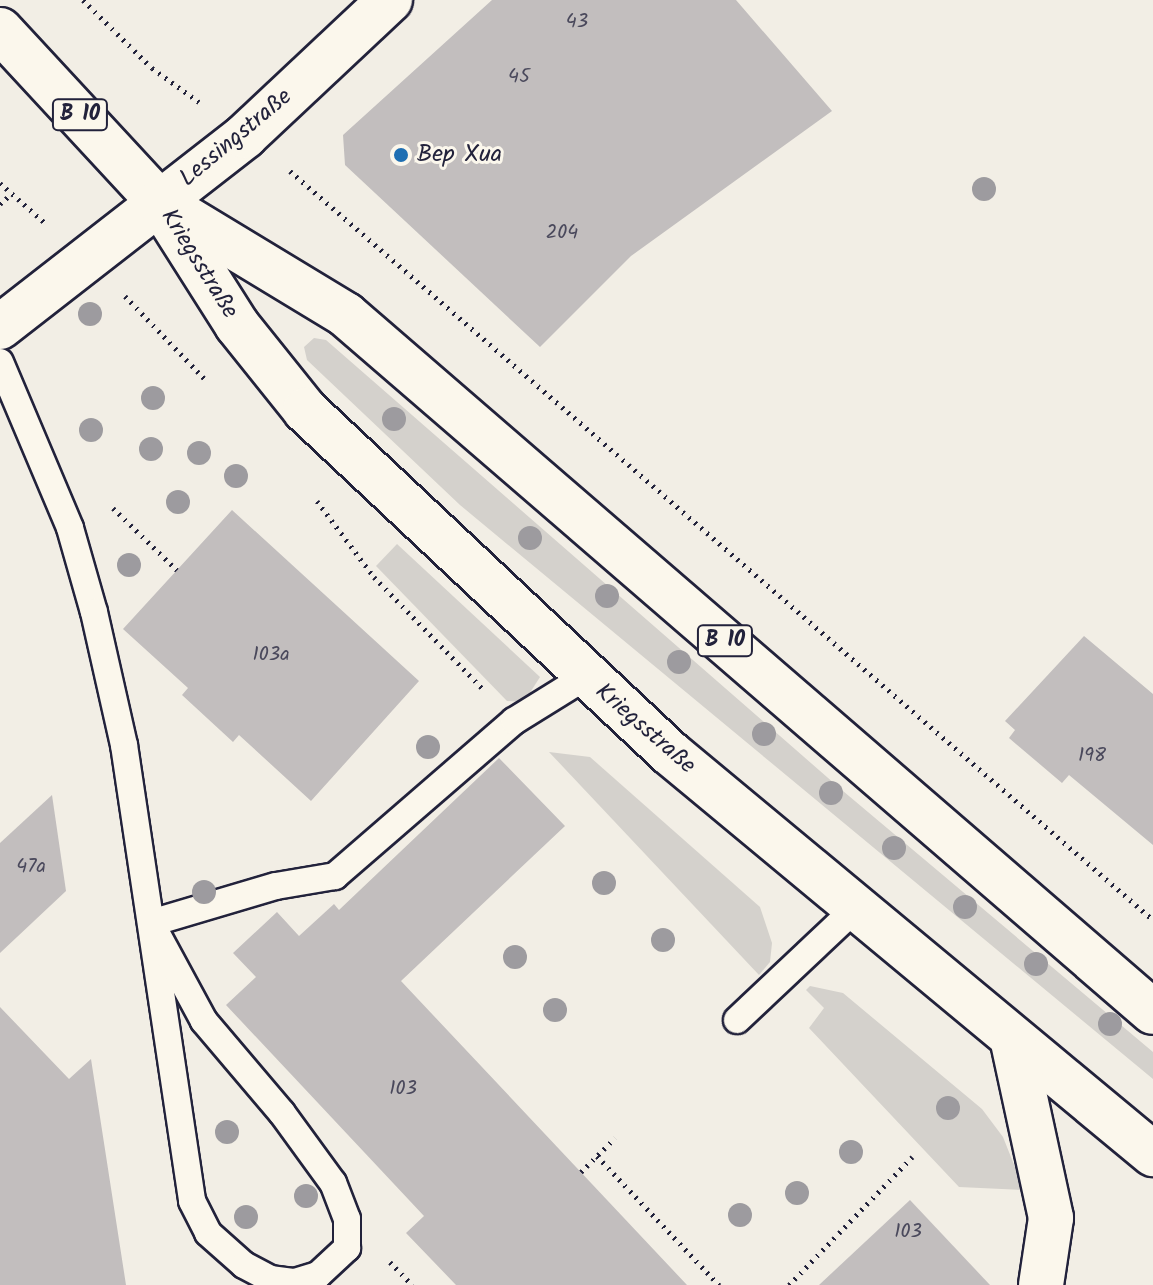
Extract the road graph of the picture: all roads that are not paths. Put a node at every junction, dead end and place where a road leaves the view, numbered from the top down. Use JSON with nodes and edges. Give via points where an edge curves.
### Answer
{"nodes":[{"id":1,"x":390,"y":0,"type":"edge"},
{"id":2,"x":0,"y":30,"type":"edge"},
{"id":3,"x":159,"y":202,"type":"junction"},
{"id":4,"x":0,"y":327,"type":"edge"},
{"id":5,"x":0,"y":362,"type":"edge"},
{"id":6,"x":585,"y":677,"type":"junction"},
{"id":7,"x":856,"y":908,"type":"junction"},
{"id":8,"x":151,"y":923,"type":"junction"},
{"id":9,"x":1103,"y":966,"type":"junction"},
{"id":10,"x":1153,"y":980,"type":"edge"},
{"id":11,"x":1153,"y":1012,"type":"edge"},
{"id":12,"x":737,"y":1020,"type":"dead end"},
{"id":13,"x":1013,"y":1042,"type":"junction"},
{"id":14,"x":1153,"y":1154,"type":"edge"},
{"id":15,"x":1041,"y":1285,"type":"edge"}],
"edges":[{"from":1,"to":3,"type":"main road","name":"Lessingstraße","via":[[245,136]]},
{"from":2,"to":3,"type":"main road","number":"B 10"},
{"from":3,"to":4,"type":"main road","name":"Lessingstraße"},
{"from":3,"to":6,"type":"main road","name":"Kriegsstraße","number":"B 10","via":[[237,325],[305,410]]},
{"from":3,"to":9,"type":"main road","name":"Kriegsstraße","number":"B 10","via":[[346,315]]},
{"from":5,"to":8,"type":"lane","via":[[70,528],[94,612],[124,745]]},
{"from":6,"to":7,"type":"main road","name":"Kriegsstraße","number":"B 10"},
{"from":6,"to":8,"type":"lane","via":[[514,721],[335,876],[276,886]]},
{"from":7,"to":12,"type":"lane"},
{"from":7,"to":13,"type":"main road","name":"Kriegsstraße","number":"B 10"},
{"from":8,"to":8,"type":"lane","via":[[204,1021],[333,1183],[347,1219],[347,1248],[318,1275],[295,1282],[270,1279],[244,1265],[208,1233],[192,1201]]},
{"from":9,"to":10,"type":"main road"},
{"from":9,"to":11,"type":"main road","name":"Kriegsstraße","number":"B 10"},
{"from":13,"to":14,"type":"main road","name":"Kriegsstraße","number":"B 10"},
{"from":13,"to":15,"type":"main road","via":[[1051,1218]]}]}
